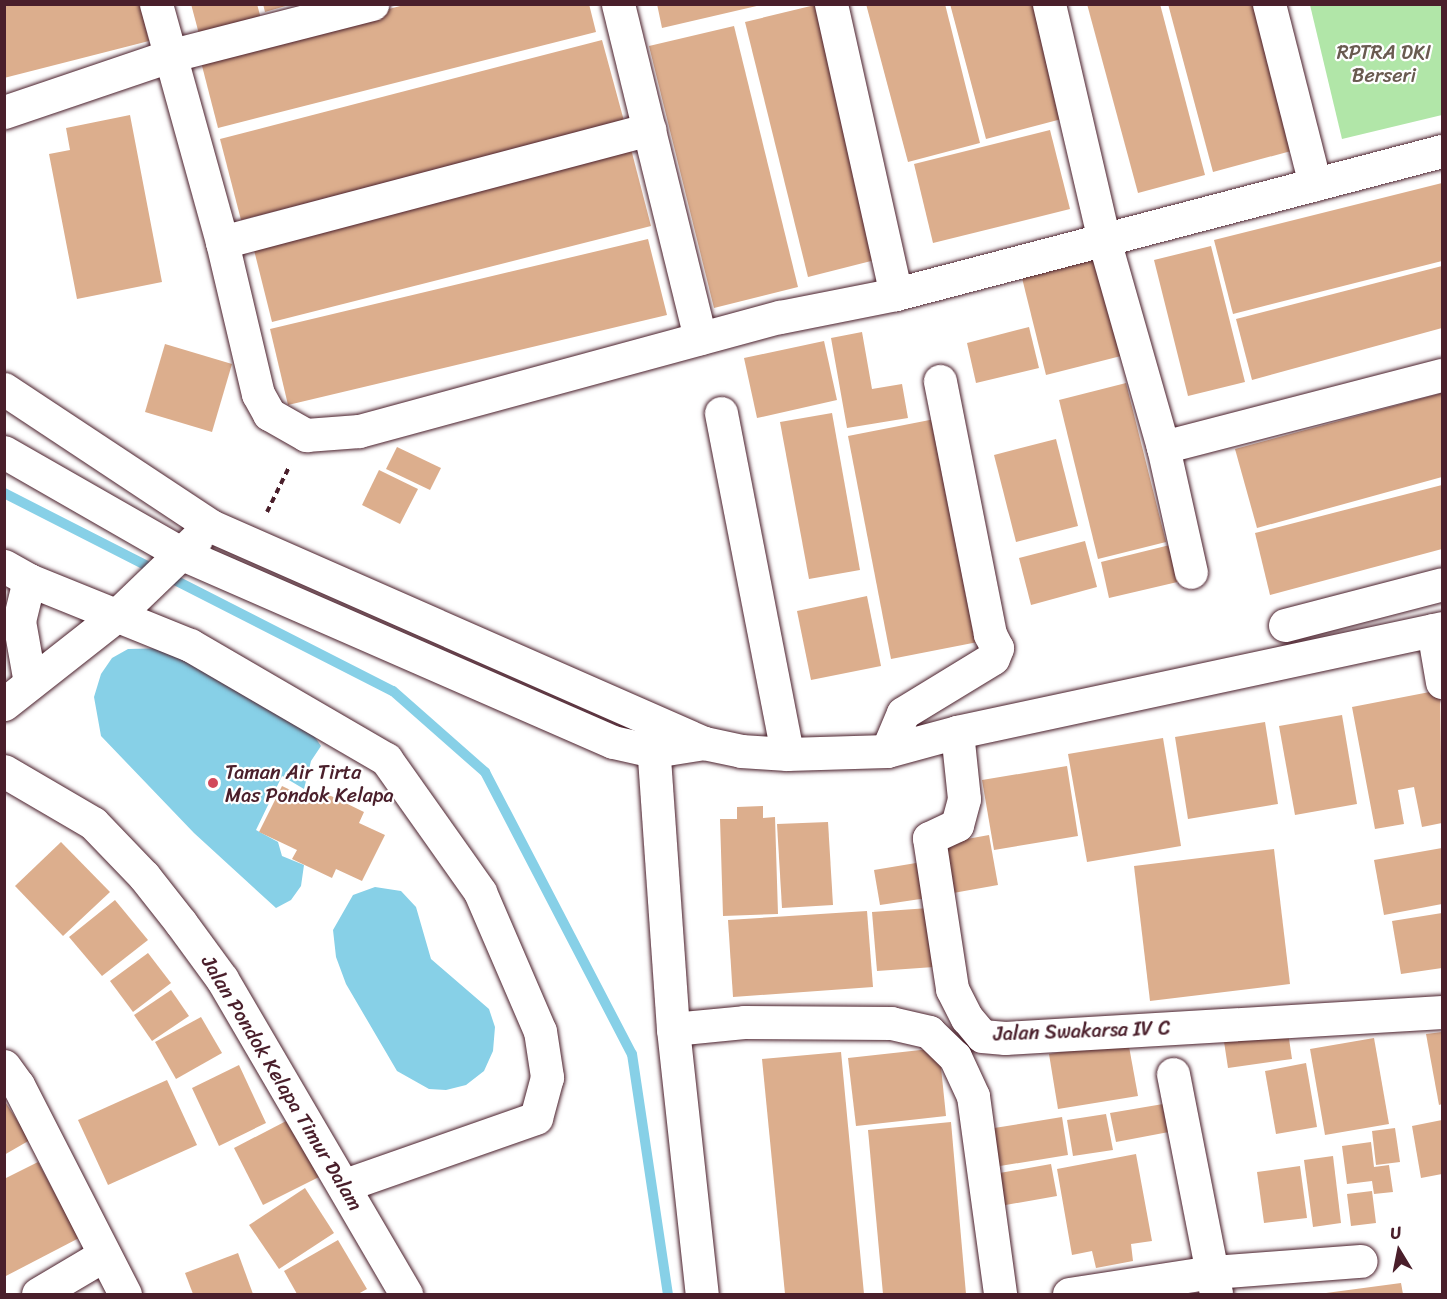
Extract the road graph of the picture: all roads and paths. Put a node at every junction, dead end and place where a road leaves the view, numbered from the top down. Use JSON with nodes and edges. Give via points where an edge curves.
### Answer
{"nodes":[{"id":1,"x":156,"y":4,"type":"edge"},
{"id":2,"x":372,"y":4,"type":"edge"},
{"id":3,"x":618,"y":4,"type":"edge"},
{"id":4,"x":831,"y":4,"type":"edge"},
{"id":5,"x":1049,"y":4,"type":"edge"},
{"id":6,"x":1269,"y":4,"type":"edge"},
{"id":7,"x":169,"y":56,"type":"junction"},
{"id":8,"x":4,"y":112,"type":"edge"},
{"id":9,"x":649,"y":129,"type":"junction"},
{"id":10,"x":1443,"y":151,"type":"edge"},
{"id":11,"x":1316,"y":184,"type":"junction"},
{"id":12,"x":1104,"y":240,"type":"junction"},
{"id":13,"x":222,"y":242,"type":"junction"},
{"id":14,"x":896,"y":294,"type":"junction"},
{"id":15,"x":700,"y":339,"type":"junction"},
{"id":16,"x":1443,"y":375,"type":"edge"},
{"id":17,"x":940,"y":381,"type":"dead end"},
{"id":18,"x":4,"y":389,"type":"edge"},
{"id":19,"x":721,"y":413,"type":"dead end"},
{"id":20,"x":306,"y":435,"type":"junction"},
{"id":21,"x":1163,"y":447,"type":"junction"},
{"id":22,"x":4,"y":452,"type":"edge"},
{"id":23,"x":211,"y":526,"type":"junction"},
{"id":24,"x":251,"y":544,"type":"junction"},
{"id":25,"x":174,"y":559,"type":"junction"},
{"id":26,"x":1191,"y":572,"type":"dead end"},
{"id":27,"x":17,"y":573,"type":"edge"},
{"id":28,"x":1443,"y":584,"type":"edge"},
{"id":29,"x":126,"y":606,"type":"junction"},
{"id":30,"x":1285,"y":625,"type":"dead end"},
{"id":31,"x":1438,"y":629,"type":"edge"},
{"id":32,"x":1443,"y":682,"type":"edge"},
{"id":33,"x":30,"y":683,"type":"junction"},
{"id":34,"x":4,"y":704,"type":"edge"},
{"id":35,"x":651,"y":718,"type":"junction"},
{"id":36,"x":957,"y":732,"type":"junction"},
{"id":37,"x":704,"y":743,"type":"junction"},
{"id":38,"x":653,"y":751,"type":"junction"},
{"id":39,"x":887,"y":751,"type":"junction"},
{"id":40,"x":787,"y":754,"type":"junction"},
{"id":41,"x":4,"y":771,"type":"edge"},
{"id":42,"x":1443,"y":1012,"type":"edge"},
{"id":43,"x":673,"y":1029,"type":"junction"},
{"id":44,"x":4,"y":1066,"type":"edge"},
{"id":45,"x":1173,"y":1074,"type":"dead end"},
{"id":46,"x":345,"y":1185,"type":"junction"},
{"id":47,"x":104,"y":1256,"type":"junction"},
{"id":48,"x":1361,"y":1262,"type":"dead end"},
{"id":49,"x":1214,"y":1283,"type":"edge"},
{"id":50,"x":38,"y":1294,"type":"edge"},
{"id":51,"x":125,"y":1294,"type":"edge"},
{"id":52,"x":406,"y":1294,"type":"edge"},
{"id":53,"x":702,"y":1294,"type":"edge"},
{"id":54,"x":1000,"y":1294,"type":"edge"},
{"id":55,"x":1069,"y":1294,"type":"edge"}],
"edges":[{"from":1,"to":7,"type":"street"},
{"from":2,"to":7,"type":"street"},
{"from":3,"to":9,"type":"street"},
{"from":4,"to":14,"type":"street"},
{"from":5,"to":12,"type":"street"},
{"from":6,"to":11,"type":"street"},
{"from":7,"to":8,"type":"street"},
{"from":7,"to":13,"type":"street"},
{"from":9,"to":13,"type":"street"},
{"from":9,"to":15,"type":"street"},
{"from":10,"to":11,"type":"street"},
{"from":11,"to":12,"type":"street"},
{"from":12,"to":14,"type":"street"},
{"from":12,"to":21,"type":"street"},
{"from":13,"to":20,"type":"street","via":[[258,394],[269,414]]},
{"from":14,"to":15,"type":"street","via":[[780,316]]},
{"from":15,"to":20,"type":"street","via":[[359,431]]},
{"from":16,"to":21,"type":"street"},
{"from":17,"to":39,"type":"street","via":[[990,634],[997,648],[993,658],[903,713]]},
{"from":18,"to":23,"type":"street"},
{"from":19,"to":40,"type":"street"},
{"from":20,"to":24,"type":"path"},
{"from":21,"to":26,"type":"street"},
{"from":22,"to":25,"type":"street"},
{"from":23,"to":24,"type":"street"},
{"from":23,"to":25,"type":"street"},
{"from":24,"to":35,"type":"street"},
{"from":25,"to":29,"type":"street"},
{"from":25,"to":38,"type":"street","via":[[614,742]]},
{"from":27,"to":29,"type":"street"},
{"from":27,"to":33,"type":"street","via":[[19,621]]},
{"from":28,"to":30,"type":"street"},
{"from":29,"to":33,"type":"street"},
{"from":29,"to":46,"type":"street","via":[[386,759],[480,892],[540,1031],[547,1077],[536,1118]]},
{"from":31,"to":32,"type":"street"},
{"from":31,"to":36,"type":"street"},
{"from":33,"to":34,"type":"street"},
{"from":35,"to":37,"type":"street"},
{"from":35,"to":38,"type":"street"},
{"from":36,"to":39,"type":"street"},
{"from":36,"to":42,"type":"street","name":"Jalan Swakarsa IV C","via":[[964,798],[957,825],[929,838],[952,989],[982,1036]]},
{"from":37,"to":38,"type":"street"},
{"from":37,"to":40,"type":"street"},
{"from":38,"to":43,"type":"street"},
{"from":39,"to":40,"type":"street"},
{"from":41,"to":46,"type":"street","name":"Jalan Pondok Kelapa Timur Dalam","via":[[93,823],[144,876],[222,979]]},
{"from":43,"to":53,"type":"street"},
{"from":43,"to":54,"type":"street","via":[[744,1022],[879,1023],[929,1032],[955,1057],[973,1096]]},
{"from":44,"to":47,"type":"street","via":[[18,1085]]},
{"from":45,"to":49,"type":"street"},
{"from":46,"to":52,"type":"street","name":"Jalan Pondok Kelapa Timur Dalam"},
{"from":47,"to":50,"type":"street"},
{"from":47,"to":51,"type":"street"},
{"from":48,"to":49,"type":"street"},
{"from":49,"to":55,"type":"street"}]}
